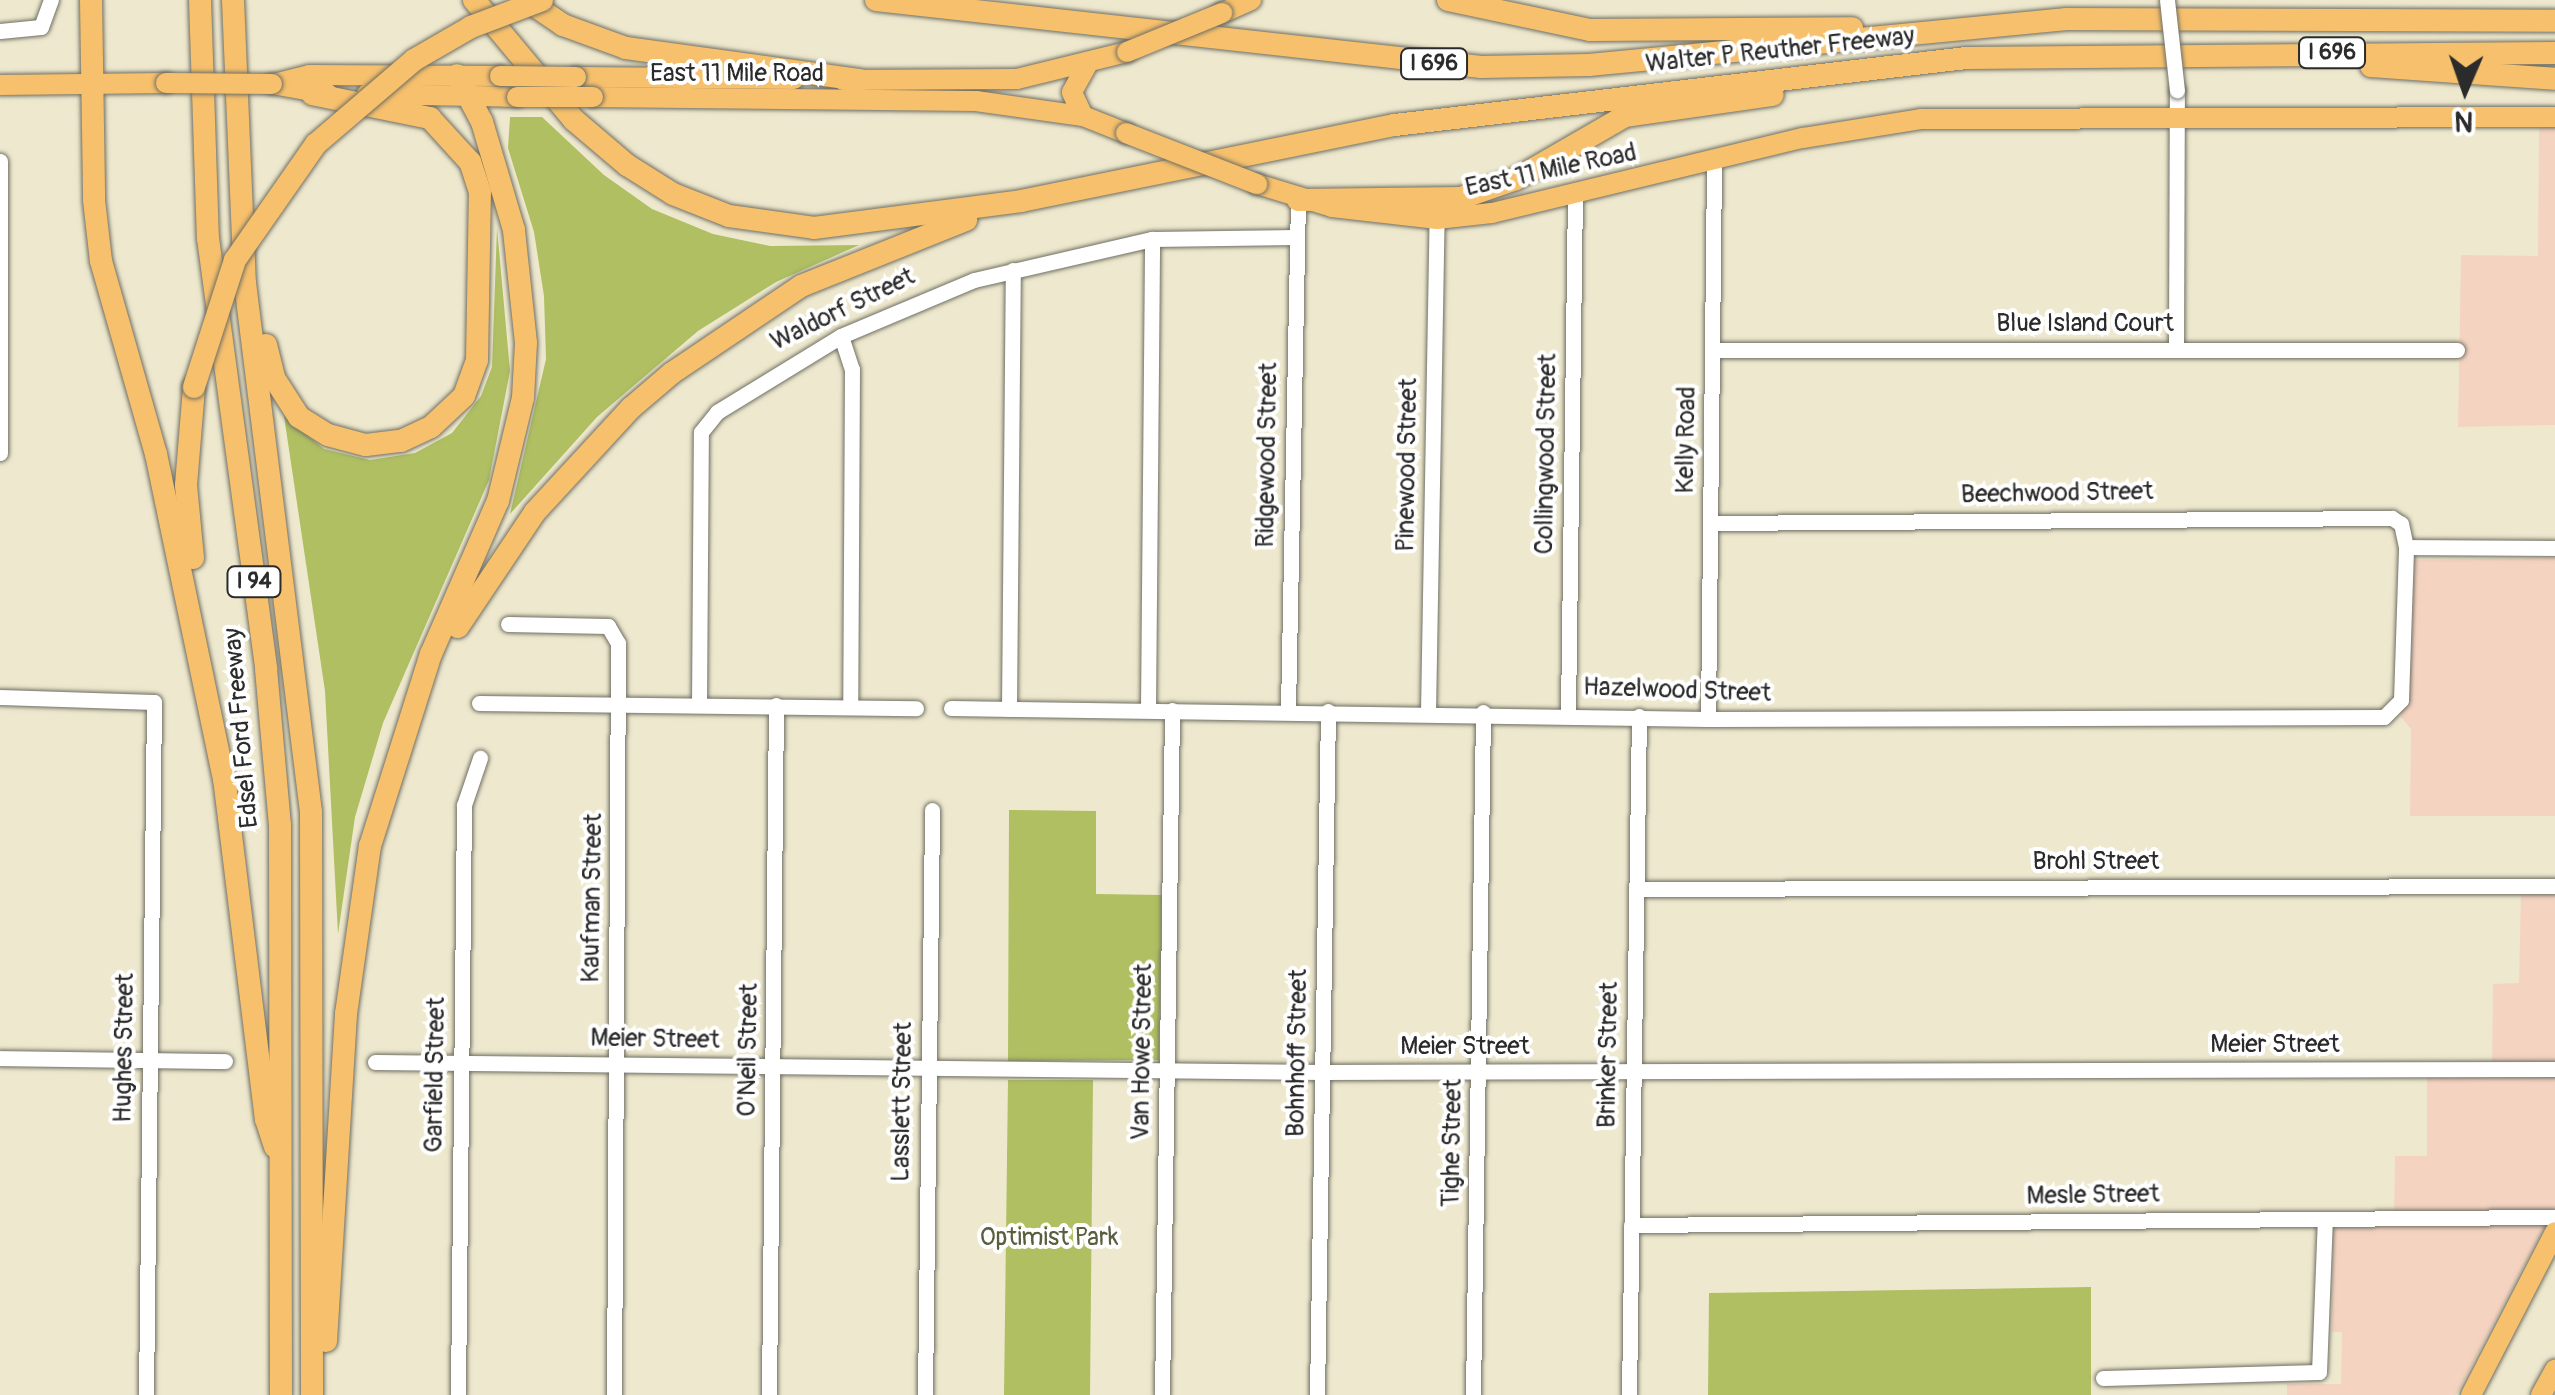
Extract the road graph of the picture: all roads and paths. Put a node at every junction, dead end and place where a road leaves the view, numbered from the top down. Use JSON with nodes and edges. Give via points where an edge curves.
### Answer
{"nodes":[{"id":1,"x":51,"y":0,"type":"edge"},
{"id":2,"x":91,"y":0,"type":"edge"},
{"id":3,"x":200,"y":0,"type":"edge"},
{"id":4,"x":234,"y":0,"type":"edge"},
{"id":5,"x":474,"y":0,"type":"edge"},
{"id":6,"x":526,"y":0,"type":"edge"},
{"id":7,"x":542,"y":0,"type":"edge"},
{"id":8,"x":876,"y":0,"type":"edge"},
{"id":9,"x":1448,"y":0,"type":"edge"},
{"id":10,"x":2167,"y":0,"type":"edge"},
{"id":11,"x":952,"y":3,"type":"edge"},
{"id":12,"x":1238,"y":4,"type":"edge"},
{"id":13,"x":2555,"y":6,"type":"edge"},
{"id":14,"x":2408,"y":18,"type":"junction"},
{"id":15,"x":2555,"y":21,"type":"edge"},
{"id":16,"x":0,"y":30,"type":"edge"},
{"id":17,"x":1906,"y":32,"type":"junction"},
{"id":18,"x":2108,"y":52,"type":"junction"},
{"id":19,"x":2555,"y":52,"type":"edge"},
{"id":20,"x":1088,"y":65,"type":"junction"},
{"id":21,"x":1896,"y":66,"type":"junction"},
{"id":22,"x":2555,"y":79,"type":"edge"},
{"id":23,"x":859,"y":80,"type":"junction"},
{"id":24,"x":93,"y":83,"type":"junction"},
{"id":25,"x":272,"y":84,"type":"junction"},
{"id":26,"x":0,"y":86,"type":"edge"},
{"id":27,"x":462,"y":86,"type":"junction"},
{"id":28,"x":312,"y":94,"type":"junction"},
{"id":29,"x":1084,"y":116,"type":"junction"},
{"id":30,"x":2555,"y":117,"type":"edge"},
{"id":31,"x":2180,"y":118,"type":"junction"},
{"id":32,"x":0,"y":161,"type":"edge"},
{"id":33,"x":1714,"y":161,"type":"junction"},
{"id":34,"x":1575,"y":195,"type":"junction"},
{"id":35,"x":1298,"y":200,"type":"junction"},
{"id":36,"x":1021,"y":201,"type":"junction"},
{"id":37,"x":1437,"y":218,"type":"junction"},
{"id":38,"x":1296,"y":237,"type":"junction"},
{"id":39,"x":1152,"y":239,"type":"junction"},
{"id":40,"x":1013,"y":270,"type":"junction"},
{"id":41,"x":245,"y":284,"type":"junction"},
{"id":42,"x":841,"y":336,"type":"junction"},
{"id":43,"x":2176,"y":349,"type":"junction"},
{"id":44,"x":1713,"y":350,"type":"junction"},
{"id":45,"x":2457,"y":350,"type":"dead end"},
{"id":46,"x":0,"y":452,"type":"edge"},
{"id":47,"x":1710,"y":523,"type":"junction"},
{"id":48,"x":2406,"y":547,"type":"junction"},
{"id":49,"x":2555,"y":548,"type":"edge"},
{"id":50,"x":508,"y":624,"type":"dead end"},
{"id":51,"x":0,"y":697,"type":"edge"},
{"id":52,"x":479,"y":704,"type":"dead end"},
{"id":53,"x":620,"y":704,"type":"junction"},
{"id":54,"x":698,"y":705,"type":"junction"},
{"id":55,"x":776,"y":705,"type":"junction"},
{"id":56,"x":850,"y":706,"type":"junction"},
{"id":57,"x":916,"y":708,"type":"dead end"},
{"id":58,"x":951,"y":708,"type":"dead end"},
{"id":59,"x":1009,"y":708,"type":"junction"},
{"id":60,"x":1148,"y":709,"type":"junction"},
{"id":61,"x":1172,"y":710,"type":"junction"},
{"id":62,"x":1288,"y":710,"type":"junction"},
{"id":63,"x":1328,"y":711,"type":"junction"},
{"id":64,"x":1428,"y":712,"type":"junction"},
{"id":65,"x":1484,"y":712,"type":"junction"},
{"id":66,"x":1568,"y":713,"type":"junction"},
{"id":67,"x":1639,"y":716,"type":"junction"},
{"id":68,"x":1708,"y":719,"type":"junction"},
{"id":69,"x":401,"y":742,"type":"junction"},
{"id":70,"x":480,"y":758,"type":"dead end"},
{"id":71,"x":226,"y":789,"type":"junction"},
{"id":72,"x":932,"y":810,"type":"dead end"},
{"id":73,"x":2555,"y":886,"type":"edge"},
{"id":74,"x":1636,"y":889,"type":"junction"},
{"id":75,"x":0,"y":1058,"type":"edge"},
{"id":76,"x":150,"y":1060,"type":"junction"},
{"id":77,"x":225,"y":1061,"type":"dead end"},
{"id":78,"x":376,"y":1062,"type":"dead end"},
{"id":79,"x":462,"y":1064,"type":"junction"},
{"id":80,"x":616,"y":1064,"type":"junction"},
{"id":81,"x":774,"y":1066,"type":"junction"},
{"id":82,"x":928,"y":1068,"type":"junction"},
{"id":83,"x":2555,"y":1069,"type":"edge"},
{"id":84,"x":1168,"y":1070,"type":"junction"},
{"id":85,"x":1323,"y":1072,"type":"junction"},
{"id":86,"x":1480,"y":1072,"type":"junction"},
{"id":87,"x":1633,"y":1073,"type":"junction"},
{"id":88,"x":282,"y":1166,"type":"junction"},
{"id":89,"x":2555,"y":1217,"type":"edge"},
{"id":90,"x":2324,"y":1219,"type":"junction"},
{"id":91,"x":1631,"y":1225,"type":"junction"},
{"id":92,"x":2555,"y":1232,"type":"edge"},
{"id":93,"x":2555,"y":1370,"type":"edge"},
{"id":94,"x":2102,"y":1378,"type":"dead end"},
{"id":95,"x":146,"y":1395,"type":"edge"},
{"id":96,"x":281,"y":1395,"type":"edge"},
{"id":97,"x":312,"y":1395,"type":"edge"},
{"id":98,"x":320,"y":1395,"type":"edge"},
{"id":99,"x":458,"y":1395,"type":"edge"},
{"id":100,"x":614,"y":1395,"type":"edge"},
{"id":101,"x":769,"y":1395,"type":"edge"},
{"id":102,"x":925,"y":1395,"type":"edge"},
{"id":103,"x":1162,"y":1395,"type":"edge"},
{"id":104,"x":1318,"y":1395,"type":"edge"},
{"id":105,"x":1473,"y":1395,"type":"edge"},
{"id":106,"x":1628,"y":1395,"type":"edge"},
{"id":107,"x":2471,"y":1395,"type":"edge"},
{"id":108,"x":2541,"y":1395,"type":"edge"}],
"edges":[{"from":1,"to":16,"type":"street","via":[[41,27]]},
{"from":2,"to":24,"type":"highway"},
{"from":3,"to":88,"type":"highway","name":"Edsel Ford Freeway","number":"I 94","via":[[208,238],[276,761]]},
{"from":4,"to":41,"type":"highway","number":"I 94"},
{"from":5,"to":36,"type":"highway","via":[[598,142],[649,180],[702,207],[755,222],[832,229]]},
{"from":6,"to":23,"type":"highway","via":[[563,25],[626,48]]},
{"from":7,"to":71,"type":"highway","bridge":true,"via":[[429,51],[378,86],[316,144],[236,260],[194,388],[188,520]]},
{"from":8,"to":11,"type":"highway","name":"Walter P Reuther Freeway"},
{"from":9,"to":17,"type":"highway","via":[[1590,30],[1822,26]]},
{"from":10,"to":31,"type":"street","bridge":true},
{"from":11,"to":17,"type":"highway","name":"Walter P Reuther Freeway","number":"I 696","via":[[1482,67],[1589,65]]},
{"from":12,"to":20,"type":"main road","name":"East 11 Mile Road","bridge":true},
{"from":13,"to":14,"type":"highway"},
{"from":14,"to":15,"type":"highway","name":"Walter P Reuther Freeway","number":"I 696"},
{"from":14,"to":17,"type":"highway","name":"Walter P Reuther Freeway","number":"I 696","via":[[2067,19]]},
{"from":18,"to":19,"type":"highway","name":"Walter P Reuther Freeway","number":"I 696"},
{"from":18,"to":21,"type":"highway","name":"Walter P Reuther Freeway","number":"I 696"},
{"from":18,"to":22,"type":"highway","via":[[2201,64],[2332,64]]},
{"from":20,"to":23,"type":"main road","name":"East 11 Mile Road","via":[[993,81]]},
{"from":20,"to":29,"type":"main road","via":[[1072,92]]},
{"from":21,"to":35,"type":"highway","via":[[1798,91],[1625,116],[1516,179],[1461,198]]},
{"from":21,"to":36,"type":"highway","name":"Walter P Reuther Freeway","number":"I 696","via":[[1394,125]]},
{"from":23,"to":27,"type":"main road","name":"East 11 Mile Road","bridge":true,"via":[[500,76]]},
{"from":24,"to":25,"type":"main road","name":"East 11 Mile Road","bridge":true},
{"from":24,"to":26,"type":"main road","name":"East 11 Mile Road"},
{"from":24,"to":71,"type":"highway","via":[[94,200],[103,271],[156,454]]},
{"from":25,"to":27,"type":"main road","name":"East 11 Mile Road","via":[[309,74]]},
{"from":25,"to":28,"type":"main road","name":"East 11 Mile Road"},
{"from":27,"to":28,"type":"main road","name":"East 11 Mile Road"},
{"from":27,"to":29,"type":"main road","name":"East 11 Mile Road","bridge":true,"via":[[517,96],[976,101]]},
{"from":27,"to":69,"type":"highway","via":[[482,122],[514,230],[526,343],[523,398],[498,501],[431,654]]},
{"from":28,"to":41,"type":"highway","via":[[430,118],[470,162],[480,192],[481,240],[474,375],[454,409],[417,435],[366,445],[328,435],[300,416],[274,378],[261,314]]},
{"from":29,"to":35,"type":"main road","name":"East 11 Mile Road","bridge":true},
{"from":30,"to":31,"type":"main road","name":"East 11 Mile Road"},
{"from":31,"to":33,"type":"main road","name":"East 11 Mile Road","via":[[1921,119]]},
{"from":31,"to":43,"type":"street"},
{"from":32,"to":46,"type":"street"},
{"from":33,"to":34,"type":"main road","name":"East 11 Mile Road"},
{"from":33,"to":44,"type":"street","name":"Kelly Road"},
{"from":34,"to":37,"type":"main road","name":"East 11 Mile Road"},
{"from":34,"to":66,"type":"street","name":"Collingwood Street"},
{"from":35,"to":37,"type":"main road","name":"East 11 Mile Road"},
{"from":35,"to":38,"type":"street","name":"Ridgewood Street"},
{"from":36,"to":69,"type":"highway","via":[[801,286],[631,408],[535,512],[486,578]]},
{"from":37,"to":64,"type":"street","name":"Pinewood Street"},
{"from":38,"to":39,"type":"street","name":"Waldorf Street"},
{"from":38,"to":62,"type":"street","name":"Ridgewood Street"},
{"from":39,"to":40,"type":"street","name":"Waldorf Street"},
{"from":39,"to":60,"type":"street"},
{"from":40,"to":42,"type":"street","name":"Waldorf Street","via":[[921,298]]},
{"from":40,"to":59,"type":"street"},
{"from":41,"to":97,"type":"highway","number":"I 94","via":[[309,778]]},
{"from":42,"to":54,"type":"street","name":"Waldorf Street","via":[[756,384],[703,426]]},
{"from":42,"to":56,"type":"street","via":[[852,370]]},
{"from":43,"to":44,"type":"street","name":"Blue Island Court"},
{"from":43,"to":45,"type":"street","name":"Blue Island Court"},
{"from":44,"to":47,"type":"street","name":"Kelly Road"},
{"from":47,"to":48,"type":"street","name":"Beechwood Street","via":[[2376,516],[2402,524]]},
{"from":47,"to":68,"type":"street","name":"Kelly Road"},
{"from":48,"to":49,"type":"street"},
{"from":48,"to":68,"type":"street","name":"Hazelwood Street","via":[[2398,708],[2384,717]]},
{"from":50,"to":53,"type":"street","name":"Kaufman Street","via":[[608,626],[618,643]]},
{"from":51,"to":76,"type":"street","name":"Hughes Street","via":[[154,702]]},
{"from":52,"to":53,"type":"street"},
{"from":53,"to":54,"type":"street"},
{"from":53,"to":80,"type":"street","name":"Kaufman Street"},
{"from":54,"to":55,"type":"street"},
{"from":55,"to":56,"type":"street"},
{"from":55,"to":81,"type":"street","name":"O'Neil Street"},
{"from":56,"to":57,"type":"street"},
{"from":58,"to":59,"type":"street","name":"Hazelwood Street"},
{"from":59,"to":60,"type":"street","name":"Hazelwood Street"},
{"from":60,"to":61,"type":"street","name":"Hazelwood Street"},
{"from":61,"to":62,"type":"street","name":"Hazelwood Street"},
{"from":61,"to":84,"type":"street","name":"Van Howe Street"},
{"from":62,"to":63,"type":"street","name":"Hazelwood Street"},
{"from":63,"to":64,"type":"street","name":"Hazelwood Street"},
{"from":63,"to":85,"type":"street","name":"Bohnhoff Street"},
{"from":64,"to":65,"type":"street","name":"Hazelwood Street"},
{"from":65,"to":66,"type":"street","name":"Hazelwood Street"},
{"from":65,"to":86,"type":"street","name":"Tighe Street"},
{"from":66,"to":67,"type":"street","name":"Hazelwood Street"},
{"from":67,"to":68,"type":"street","name":"Hazelwood Street"},
{"from":67,"to":74,"type":"street","name":"Brinker Street"},
{"from":69,"to":98,"type":"highway","via":[[359,901]]},
{"from":70,"to":79,"type":"street","name":"Garfield Street","via":[[464,804]]},
{"from":71,"to":88,"type":"highway","via":[[266,1119]]},
{"from":72,"to":82,"type":"street","name":"Lasslett Street"},
{"from":73,"to":74,"type":"street","name":"Brohl Street"},
{"from":74,"to":87,"type":"street","name":"Brinker Street"},
{"from":75,"to":76,"type":"street"},
{"from":76,"to":77,"type":"street"},
{"from":76,"to":95,"type":"street","name":"Hughes Street"},
{"from":78,"to":79,"type":"street","name":"Meier Street"},
{"from":79,"to":80,"type":"street","name":"Meier Street"},
{"from":79,"to":99,"type":"street","name":"Garfield Street"},
{"from":80,"to":81,"type":"street","name":"Meier Street"},
{"from":80,"to":100,"type":"street","name":"Kaufman Street"},
{"from":81,"to":82,"type":"street","name":"Meier Street"},
{"from":81,"to":101,"type":"street","name":"O'Neil Street"},
{"from":82,"to":84,"type":"street","name":"Meier Street"},
{"from":82,"to":102,"type":"street","name":"Lasslett Street"},
{"from":83,"to":87,"type":"street","name":"Meier Street"},
{"from":84,"to":85,"type":"street","name":"Meier Street"},
{"from":84,"to":103,"type":"street","name":"Van Howe Street"},
{"from":85,"to":86,"type":"street","name":"Meier Street"},
{"from":85,"to":104,"type":"street","name":"Bohnhoff Street"},
{"from":86,"to":87,"type":"street","name":"Meier Street"},
{"from":86,"to":105,"type":"street","name":"Tighe Street"},
{"from":87,"to":91,"type":"street","name":"Brinker Street"},
{"from":88,"to":96,"type":"highway","name":"Edsel Ford Freeway","number":"I 94"},
{"from":89,"to":90,"type":"street","name":"Mesle Street"},
{"from":90,"to":91,"type":"street","name":"Mesle Street"},
{"from":90,"to":94,"type":"street","via":[[2319,1372]]},
{"from":91,"to":106,"type":"street","name":"Brinker Street"},
{"from":92,"to":107,"type":"main road"},
{"from":93,"to":108,"type":"main road"}]}
